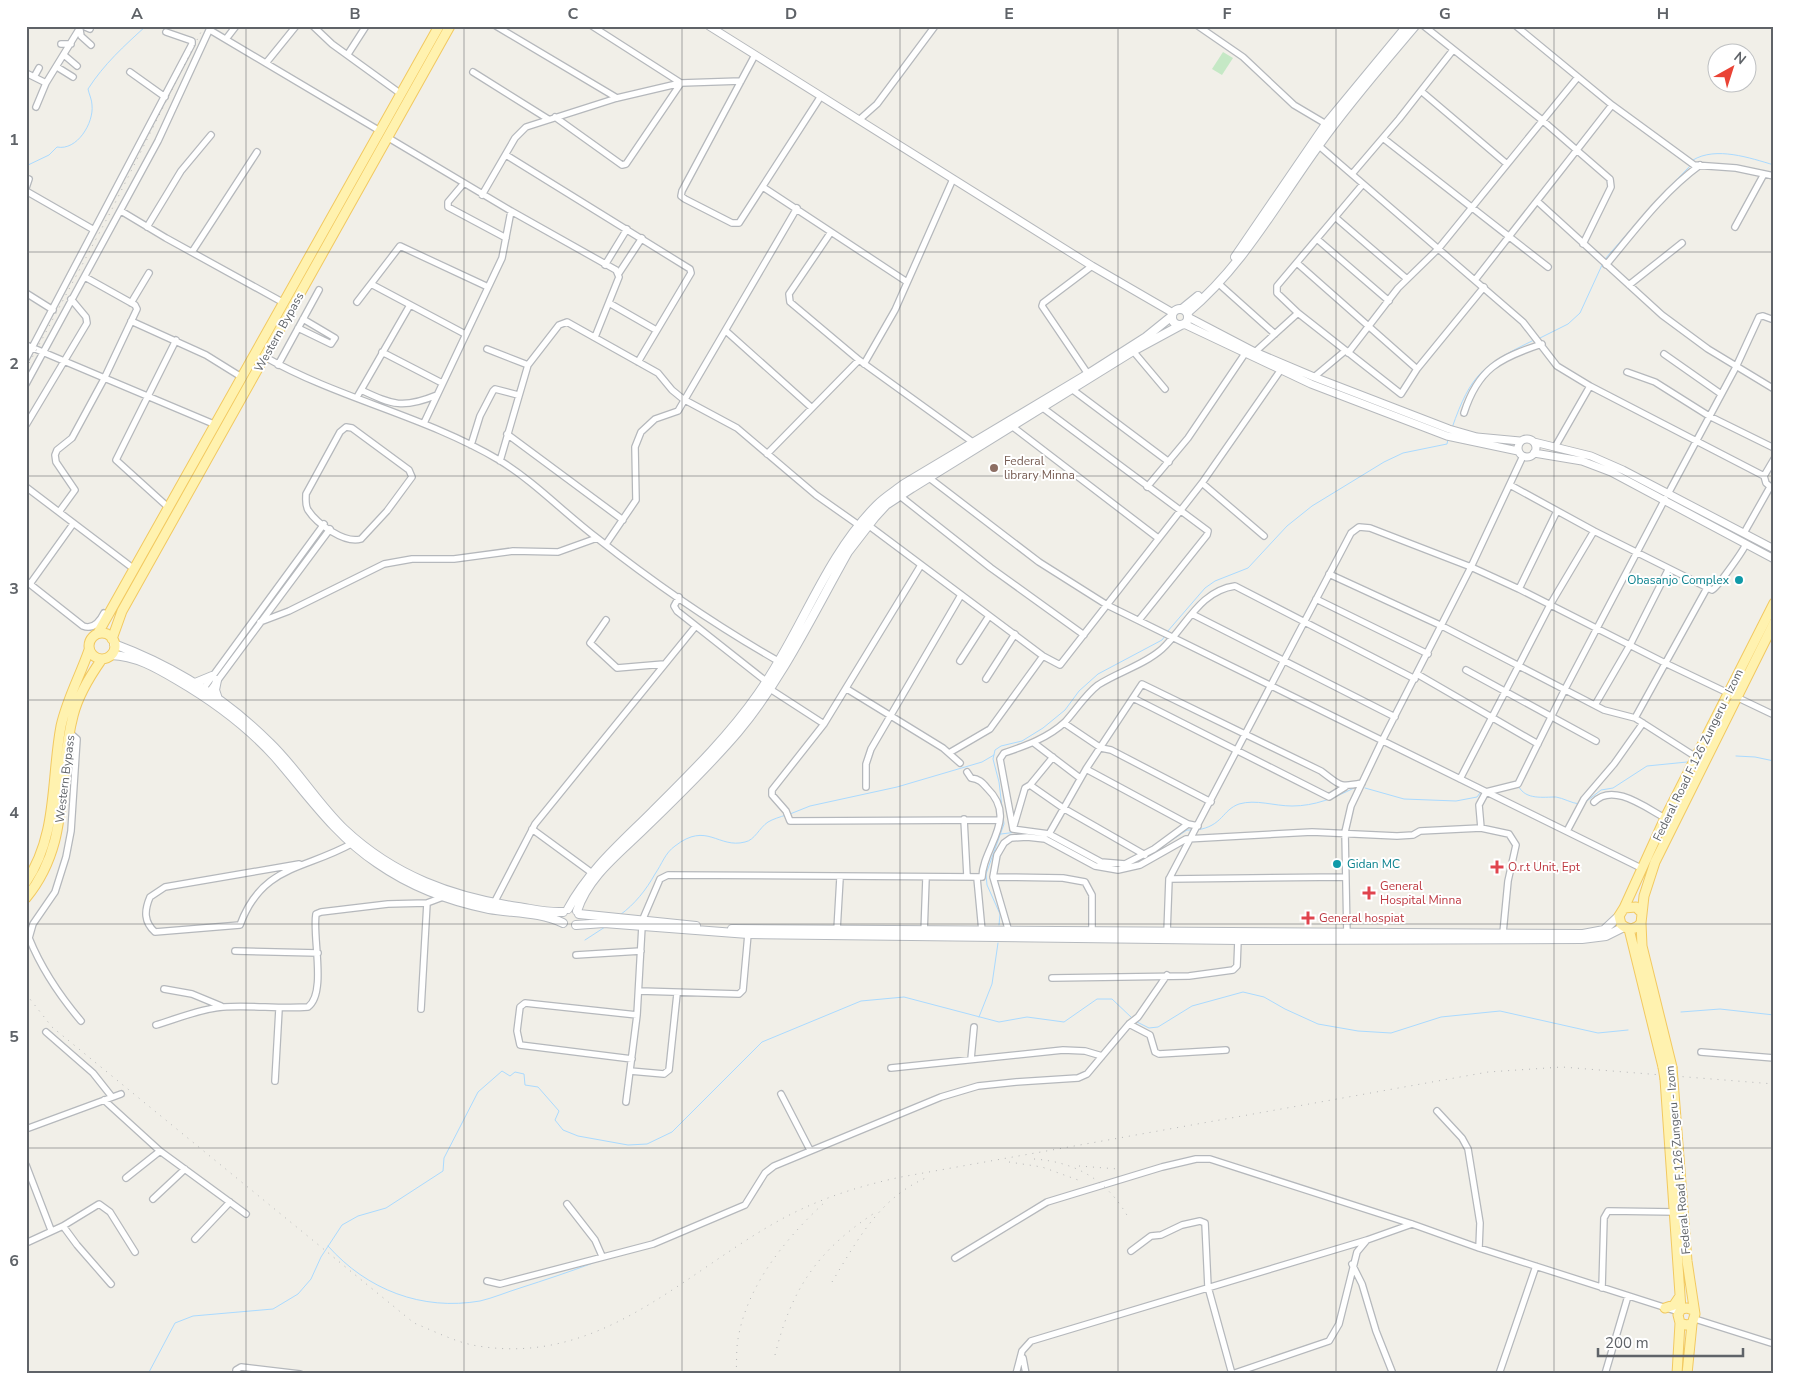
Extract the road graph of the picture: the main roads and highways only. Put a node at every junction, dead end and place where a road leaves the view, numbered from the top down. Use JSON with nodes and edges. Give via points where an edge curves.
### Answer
{"nodes":[{"id":1,"x":439,"y":26,"type":"edge"},
{"id":2,"x":450,"y":26,"type":"edge"},
{"id":3,"x":1407,"y":26,"type":"edge"},
{"id":4,"x":1415,"y":26,"type":"edge"},
{"id":5,"x":384,"y":134,"type":"junction"},
{"id":6,"x":347,"y":200,"type":"junction"},
{"id":7,"x":1186,"y":313,"type":"junction"},
{"id":8,"x":1173,"y":315,"type":"junction"},
{"id":9,"x":1182,"y":325,"type":"junction"},
{"id":10,"x":864,"y":526,"type":"junction"},
{"id":11,"x":1774,"y":603,"type":"edge"},
{"id":12,"x":1774,"y":623,"type":"edge"},
{"id":13,"x":98,"y":633,"type":"junction"},
{"id":14,"x":113,"y":642,"type":"junction"},
{"id":15,"x":89,"y":650,"type":"junction"},
{"id":16,"x":106,"y":657,"type":"junction"},
{"id":17,"x":195,"y":683,"type":"junction"},
{"id":18,"x":768,"y":685,"type":"junction"},
{"id":19,"x":204,"y":693,"type":"junction"},
{"id":20,"x":218,"y":699,"type":"junction"},
{"id":21,"x":26,"y":882,"type":"edge"},
{"id":22,"x":26,"y":898,"type":"edge"},
{"id":23,"x":1624,"y":908,"type":"junction"},
{"id":24,"x":565,"y":910,"type":"junction"},
{"id":25,"x":578,"y":913,"type":"junction"},
{"id":26,"x":1642,"y":913,"type":"junction"},
{"id":27,"x":1619,"y":916,"type":"junction"},
{"id":28,"x":614,"y":921,"type":"junction"},
{"id":29,"x":563,"y":923,"type":"junction"},
{"id":30,"x":1641,"y":923,"type":"junction"},
{"id":31,"x":642,"y":924,"type":"junction"},
{"id":32,"x":576,"y":925,"type":"junction"},
{"id":33,"x":1627,"y":928,"type":"junction"},
{"id":34,"x":924,"y":933,"type":"junction"},
{"id":35,"x":1166,"y":936,"type":"junction"},
{"id":36,"x":1347,"y":936,"type":"junction"},
{"id":37,"x":1667,"y":1067,"type":"junction"},
{"id":38,"x":1669,"y":1079,"type":"junction"},
{"id":39,"x":1681,"y":1296,"type":"junction"},
{"id":40,"x":1665,"y":1308,"type":"road end"},
{"id":41,"x":1680,"y":1310,"type":"junction"},
{"id":42,"x":1693,"y":1318,"type":"junction"},
{"id":43,"x":1680,"y":1322,"type":"junction"},
{"id":44,"x":1677,"y":1374,"type":"edge"},
{"id":45,"x":1687,"y":1374,"type":"edge"}],
"edges":[{"from":1,"to":5,"type":"main road","name":"Western Bypass","via":[[401,94]]},
{"from":2,"to":5,"type":"main road","name":"Western Bypass"},
{"from":3,"to":7,"type":"main road","via":[[1326,124],[1232,262]]},
{"from":4,"to":7,"type":"main road","via":[[1318,145],[1249,249]]},
{"from":5,"to":6,"type":"main road","name":"Western Bypass"},
{"from":6,"to":13,"type":"main road","name":"Western Bypass","via":[[284,303]]},
{"from":6,"to":14,"type":"main road","name":"Western Bypass","via":[[122,612]]},
{"from":7,"to":8,"type":"main road"},
{"from":7,"to":9,"type":"main road"},
{"from":8,"to":9,"type":"main road","via":[[1176,324]]},
{"from":8,"to":10,"type":"main road","via":[[1146,337],[1088,374],[904,484],[878,504]]},
{"from":9,"to":10,"type":"main road","via":[[928,477],[886,506]]},
{"from":10,"to":18,"type":"main road"},
{"from":10,"to":18,"type":"main road","via":[[828,574],[778,661]]},
{"from":11,"to":23,"type":"main road","name":"Federal Road F.126 Zungeru - Izom","via":[[1665,818]]},
{"from":12,"to":26,"type":"main road","name":"Federal Road F.126 Zungeru - Izom","via":[[1655,862]]},
{"from":13,"to":14,"type":"main road","via":[[108,634]]},
{"from":13,"to":15,"type":"main road","via":[[90,640]]},
{"from":14,"to":16,"type":"main road"},
{"from":14,"to":17,"type":"main road","via":[[147,656]]},
{"from":15,"to":16,"type":"main road","via":[[95,657]]},
{"from":15,"to":21,"type":"main road","name":"Western Bypass","via":[[61,726],[53,807],[44,845]]},
{"from":16,"to":19,"type":"main road","via":[[129,657],[145,662]]},
{"from":16,"to":22,"type":"main road","name":"Western Bypass","via":[[79,699],[70,733],[60,822],[54,846],[38,882]]},
{"from":17,"to":19,"type":"main road"},
{"from":17,"to":20,"type":"main road","via":[[214,678]]},
{"from":18,"to":24,"type":"main road","via":[[710,752],[592,873]]},
{"from":18,"to":25,"type":"main road","via":[[745,724],[596,878],[582,897]]},
{"from":19,"to":20,"type":"main road"},
{"from":19,"to":29,"type":"main road","via":[[266,748],[324,818],[351,844],[394,874],[444,898]]},
{"from":20,"to":24,"type":"main road","via":[[271,744],[344,829],[403,871],[466,898]]},
{"from":23,"to":26,"type":"main road","via":[[1632,906]]},
{"from":23,"to":27,"type":"main road"},
{"from":24,"to":25,"type":"main road"},
{"from":24,"to":29,"type":"main road"},
{"from":25,"to":28,"type":"main road"},
{"from":25,"to":32,"type":"main road"},
{"from":26,"to":30,"type":"main road"},
{"from":27,"to":33,"type":"main road"},
{"from":27,"to":36,"type":"main road","via":[[1604,930],[1584,934]]},
{"from":28,"to":31,"type":"main road"},
{"from":28,"to":32,"type":"main road"},
{"from":29,"to":32,"type":"main road","via":[[571,927]]},
{"from":30,"to":33,"type":"main road","via":[[1638,927]]},
{"from":30,"to":37,"type":"main road","name":"Federal Road F.126 Zungeru - Izom","via":[[1642,946]]},
{"from":31,"to":34,"type":"main road"},
{"from":31,"to":34,"type":"main road","via":[[748,934]]},
{"from":33,"to":36,"type":"main road","via":[[1606,936],[1582,939]]},
{"from":33,"to":37,"type":"main road","name":"Federal Road F.126 Zungeru - Izom"},
{"from":34,"to":35,"type":"main road"},
{"from":34,"to":35,"type":"main road","via":[[1092,932]]},
{"from":35,"to":36,"type":"main road"},
{"from":35,"to":36,"type":"main road","via":[[1238,940]]},
{"from":37,"to":38,"type":"main road","name":"Federal Road F.126 Zungeru - Izom","bridge":true},
{"from":38,"to":39,"type":"main road","name":"Federal Road F.126 Zungeru - Izom"},
{"from":38,"to":42,"type":"main road","name":"Federal Road F.126 Zungeru - Izom"},
{"from":39,"to":40,"type":"main road","via":[[1674,1305]]},
{"from":39,"to":41,"type":"main road","name":"Federal Road F.126 Zungeru - Izom"},
{"from":41,"to":42,"type":"main road","via":[[1687,1308]]},
{"from":41,"to":43,"type":"main road","name":"Federal Road F.126 Zungeru - Izom"},
{"from":42,"to":43,"type":"main road","via":[[1686,1325]]},
{"from":42,"to":45,"type":"main road","name":"Federal Road F.126 Zungeru - Izom"},
{"from":43,"to":44,"type":"main road"}]}
